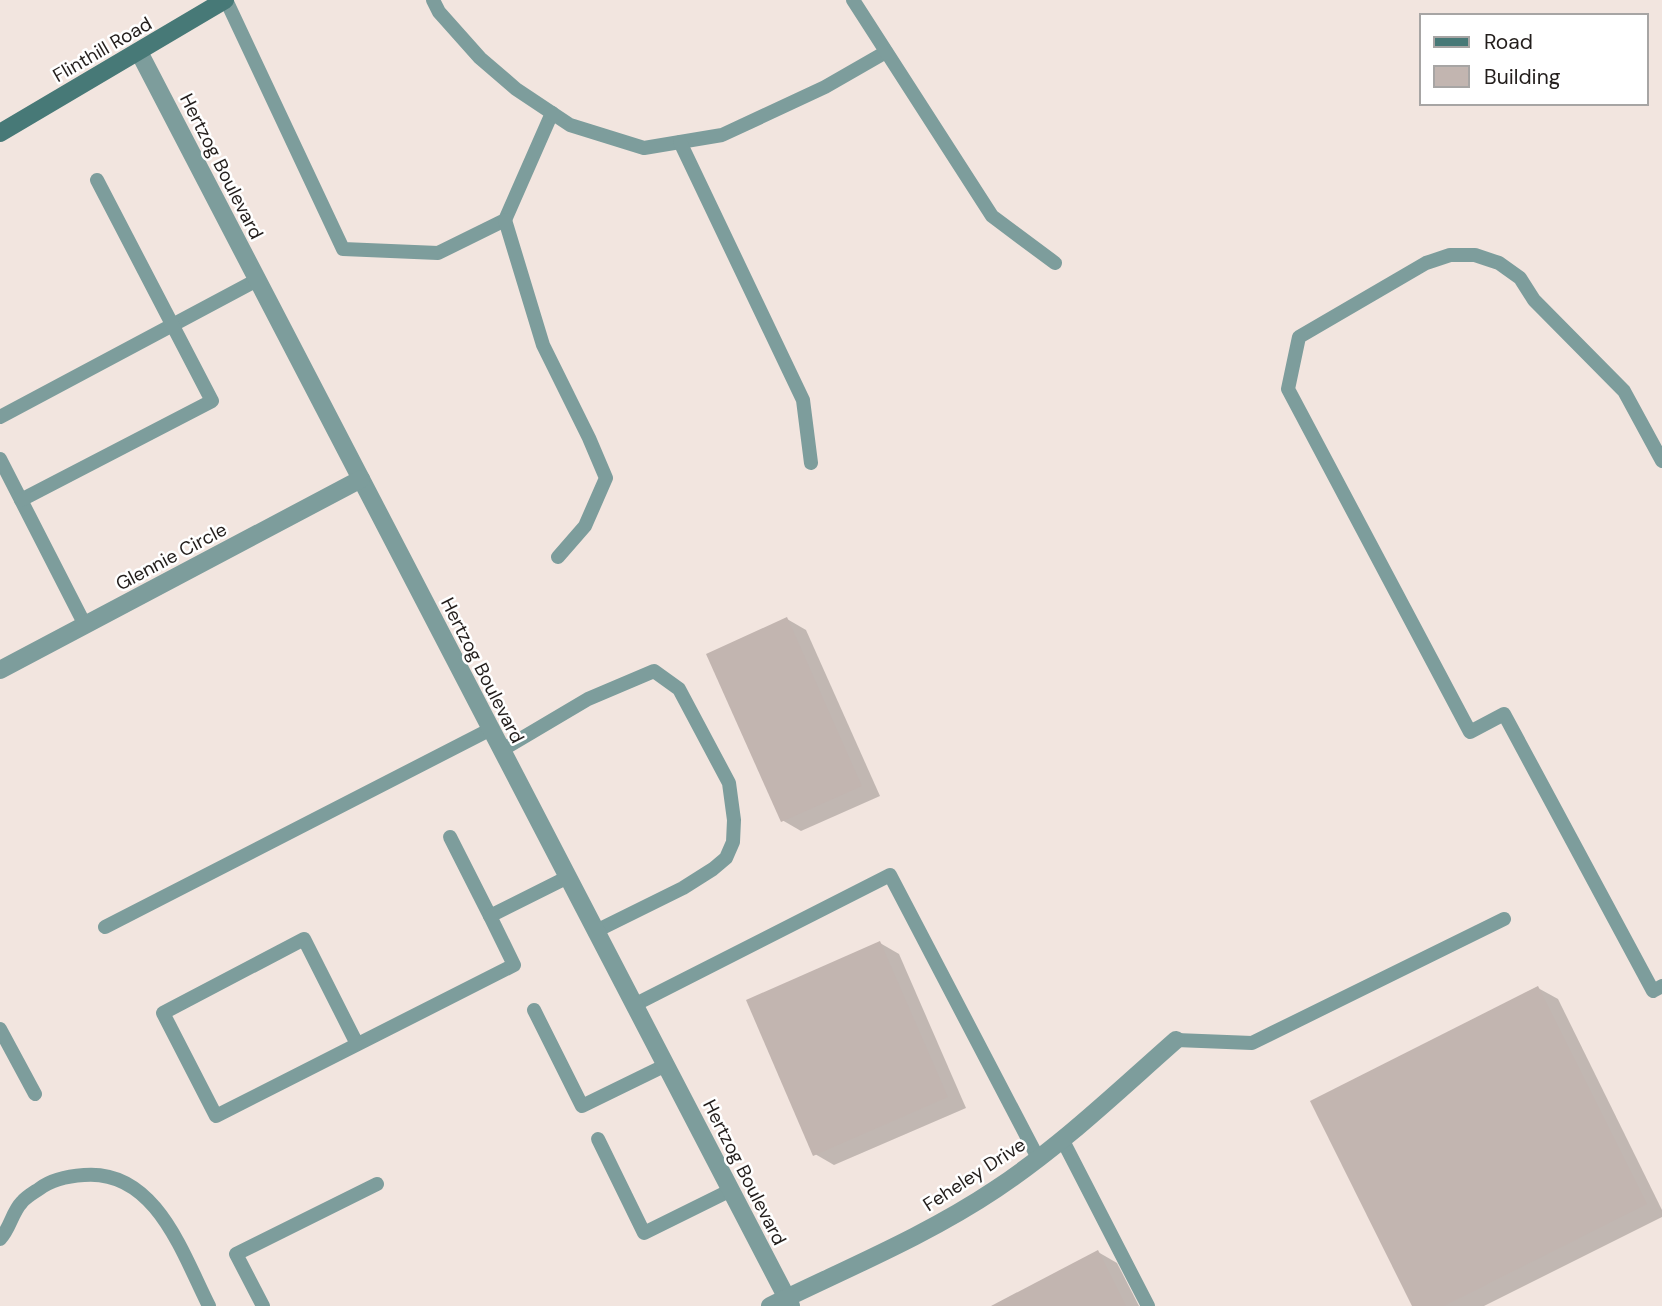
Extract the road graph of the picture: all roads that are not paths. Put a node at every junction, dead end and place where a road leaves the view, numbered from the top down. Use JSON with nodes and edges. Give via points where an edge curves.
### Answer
{"nodes":[{"id":1,"x":225,"y":0,"type":"edge"},
{"id":2,"x":433,"y":0,"type":"edge"},
{"id":3,"x":853,"y":0,"type":"edge"},
{"id":4,"x":139,"y":52,"type":"junction"},
{"id":5,"x":886,"y":52,"type":"junction"},
{"id":6,"x":552,"y":113,"type":"junction"},
{"id":7,"x":0,"y":133,"type":"edge"},
{"id":8,"x":680,"y":142,"type":"junction"},
{"id":9,"x":97,"y":180,"type":"dead end"},
{"id":10,"x":505,"y":220,"type":"junction"},
{"id":11,"x":1055,"y":263,"type":"dead end"},
{"id":12,"x":257,"y":280,"type":"junction"},
{"id":13,"x":173,"y":325,"type":"junction"},
{"id":14,"x":0,"y":417,"type":"edge"},
{"id":15,"x":0,"y":459,"type":"edge"},
{"id":16,"x":1662,"y":461,"type":"edge"},
{"id":17,"x":811,"y":463,"type":"dead end"},
{"id":18,"x":361,"y":479,"type":"junction"},
{"id":19,"x":21,"y":500,"type":"junction"},
{"id":20,"x":558,"y":556,"type":"dead end"},
{"id":21,"x":85,"y":625,"type":"junction"},
{"id":22,"x":0,"y":670,"type":"edge"},
{"id":23,"x":491,"y":729,"type":"junction"},
{"id":24,"x":502,"y":750,"type":"junction"},
{"id":25,"x":450,"y":837,"type":"dead end"},
{"id":26,"x":568,"y":877,"type":"junction"},
{"id":27,"x":490,"y":916,"type":"junction"},
{"id":28,"x":1504,"y":919,"type":"dead end"},
{"id":29,"x":106,"y":927,"type":"dead end"},
{"id":30,"x":596,"y":931,"type":"junction"},
{"id":31,"x":1662,"y":986,"type":"edge"},
{"id":32,"x":634,"y":1005,"type":"junction"},
{"id":33,"x":534,"y":1010,"type":"dead end"},
{"id":34,"x":0,"y":1029,"type":"edge"},
{"id":35,"x":1176,"y":1040,"type":"joint"},
{"id":36,"x":357,"y":1045,"type":"junction"},
{"id":37,"x":666,"y":1065,"type":"junction"},
{"id":38,"x":35,"y":1094,"type":"dead end"},
{"id":39,"x":598,"y":1139,"type":"dead end"},
{"id":40,"x":1062,"y":1139,"type":"junction"},
{"id":41,"x":1038,"y":1158,"type":"junction"},
{"id":42,"x":377,"y":1184,"type":"dead end"},
{"id":43,"x":731,"y":1190,"type":"junction"},
{"id":44,"x":0,"y":1238,"type":"edge"},
{"id":45,"x":789,"y":1302,"type":"edge"},
{"id":46,"x":209,"y":1306,"type":"edge"},
{"id":47,"x":263,"y":1306,"type":"edge"},
{"id":48,"x":769,"y":1306,"type":"edge"},
{"id":49,"x":1148,"y":1306,"type":"edge"}],
"edges":[{"from":1,"to":4,"type":"street","name":"Flinthill Road"},
{"from":1,"to":10,"type":"lane","via":[[343,249],[438,253]]},
{"from":2,"to":6,"type":"lane","via":[[480,58]]},
{"from":3,"to":5,"type":"lane"},
{"from":4,"to":7,"type":"street","name":"Flinthill Road"},
{"from":4,"to":12,"type":"street","name":"Hertzog Boulevard"},
{"from":5,"to":8,"type":"lane","via":[[722,135]]},
{"from":5,"to":11,"type":"lane","via":[[992,216]]},
{"from":6,"to":8,"type":"lane","via":[[569,125],[643,148]]},
{"from":6,"to":10,"type":"lane"},
{"from":8,"to":17,"type":"lane","via":[[803,400]]},
{"from":9,"to":13,"type":"lane"},
{"from":10,"to":20,"type":"lane","via":[[543,345],[606,478],[585,526]]},
{"from":12,"to":13,"type":"lane"},
{"from":12,"to":18,"type":"street","name":"Hertzog Boulevard"},
{"from":13,"to":14,"type":"lane"},
{"from":13,"to":19,"type":"lane","via":[[212,401]]},
{"from":15,"to":19,"type":"lane"},
{"from":16,"to":31,"type":"lane","via":[[1624,391],[1534,300],[1520,278],[1475,254],[1450,255],[1426,263],[1299,337],[1288,389],[1470,732],[1504,714],[1653,991]]},
{"from":18,"to":21,"type":"street","name":"Glennie Circle"},
{"from":18,"to":23,"type":"street","name":"Hertzog Boulevard"},
{"from":19,"to":21,"type":"lane"},
{"from":21,"to":22,"type":"street","name":"Glennie Circle"},
{"from":23,"to":24,"type":"street","name":"Hertzog Boulevard"},
{"from":23,"to":29,"type":"lane"},
{"from":24,"to":26,"type":"street","name":"Hertzog Boulevard"},
{"from":24,"to":30,"type":"lane","via":[[588,699],[654,671],[679,689],[729,783],[734,820],[726,859],[683,888]]},
{"from":25,"to":27,"type":"lane"},
{"from":26,"to":27,"type":"lane"},
{"from":26,"to":30,"type":"street","name":"Hertzog Boulevard"},
{"from":27,"to":36,"type":"lane","via":[[514,965]]},
{"from":28,"to":35,"type":"lane","via":[[1252,1043]]},
{"from":30,"to":32,"type":"street","name":"Hertzog Boulevard"},
{"from":32,"to":37,"type":"street","name":"Hertzog Boulevard"},
{"from":32,"to":41,"type":"lane","via":[[890,875]]},
{"from":33,"to":37,"type":"lane","via":[[582,1106]]},
{"from":34,"to":38,"type":"lane"},
{"from":35,"to":40,"type":"street","name":"Feheley Drive"},
{"from":36,"to":36,"type":"lane","via":[[216,1116],[163,1013],[304,939]]},
{"from":37,"to":43,"type":"street","name":"Hertzog Boulevard"},
{"from":39,"to":43,"type":"lane","via":[[644,1233]]},
{"from":40,"to":41,"type":"street","name":"Feheley Drive"},
{"from":40,"to":49,"type":"lane"},
{"from":41,"to":45,"type":"street","name":"Feheley Drive","via":[[997,1189],[929,1229]]},
{"from":42,"to":47,"type":"lane","via":[[236,1254]]},
{"from":43,"to":45,"type":"street","name":"Hertzog Boulevard"},
{"from":44,"to":46,"type":"lane","via":[[20,1203],[42,1186],[93,1174],[119,1180],[143,1193],[161,1213]]},
{"from":45,"to":48,"type":"street","name":"Feheley Drive"}]}
